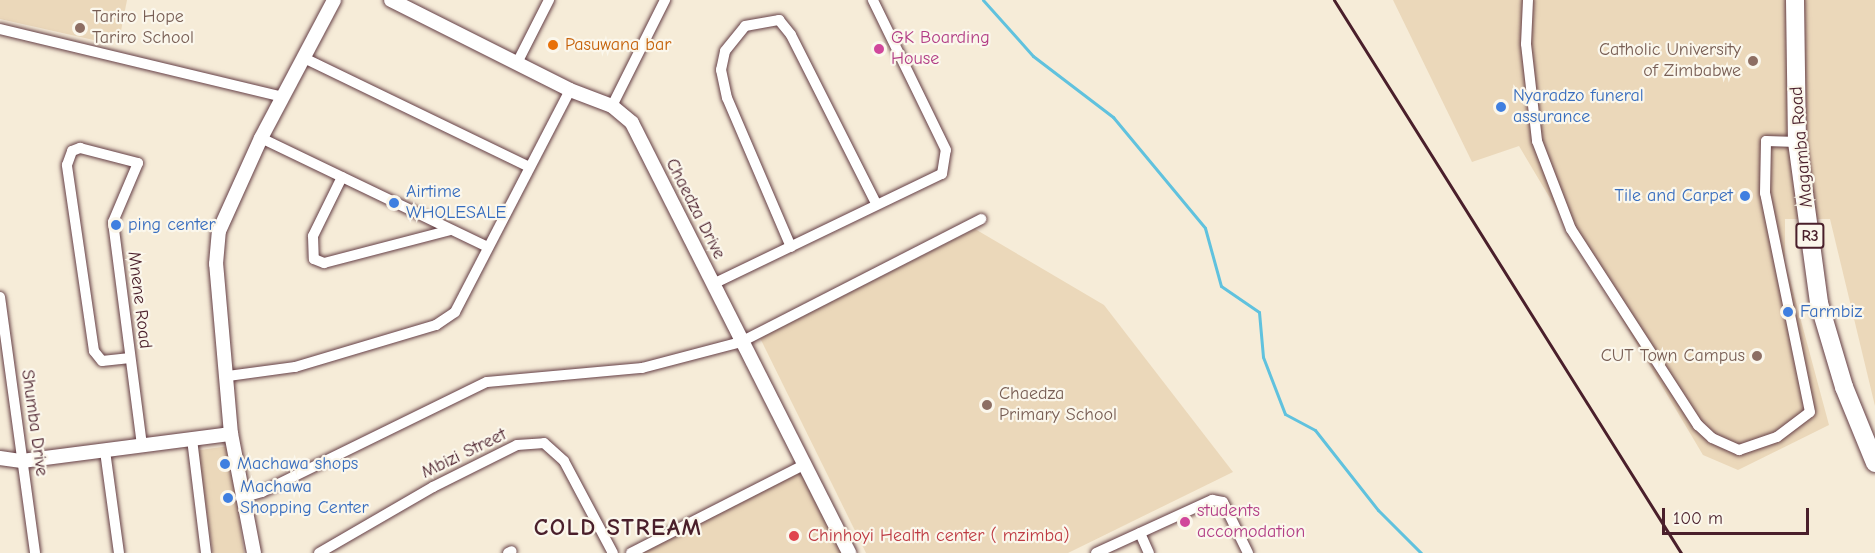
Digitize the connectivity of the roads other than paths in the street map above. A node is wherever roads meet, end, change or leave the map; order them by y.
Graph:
1 (334, 0) edge
2 (391, 0) edge
3 (549, 0) edge
4 (665, 0) edge
5 (873, 0) edge
6 (1528, 0) edge
7 (1795, 0) edge
8 (0, 29) edge
9 (304, 58) junction
10 (518, 63) junction
11 (570, 90) junction
12 (283, 96) junction
13 (612, 106) junction
14 (261, 138) junction
15 (1797, 142) junction
16 (527, 166) junction
17 (342, 177) junction
18 (876, 203) junction
19 (981, 219) dead end
20 (451, 230) junction
21 (487, 247) junction
22 (791, 247) junction
23 (713, 284) junction
24 (0, 297) edge
25 (741, 342) junction
26 (130, 358) junction
27 (228, 376) junction
28 (231, 434) junction
29 (192, 439) junction
30 (142, 446) junction
31 (105, 451) junction
32 (0, 458) edge
33 (22, 461) junction
34 (1875, 463) edge
35 (804, 465) junction
36 (241, 498) junction
37 (1140, 533) junction
38 (35, 553) edge
39 (119, 553) edge
40 (206, 553) edge
41 (254, 553) edge
42 (319, 553) edge
43 (613, 553) edge
44 (631, 553) edge
45 (849, 553) edge
46 (1096, 553) edge
47 (1149, 553) edge
48 (1248, 553) edge

1 - 9 street
2 - 10 street, Chaedza Drive
3 - 10 street
4 - 13 street
5 - 18 street
6 - 15 street
7 - 15 highway, Magamba Road / R3
8 - 12 street
9 - 12 street
9 - 16 street
10 - 11 street, Chaedza Drive
11 - 13 street, Chaedza Drive
11 - 16 street
12 - 14 street
13 - 23 street, Chaedza Drive
14 - 17 street
14 - 27 street
15 - 34 highway, Magamba Road / R3
16 - 21 street
17 - 20 street
17 - 20 street
18 - 22 street
18 - 22 street
19 - 25 street
20 - 21 street
21 - 27 street
22 - 23 street
23 - 25 street, Chaedza Drive
24 - 33 street, Shumba Drive
25 - 35 street, Chaedza Drive
25 - 36 street
26 - 26 street, Mnene Road
26 - 30 street, Mnene Road
27 - 28 street
28 - 29 street
28 - 36 street
29 - 30 street
29 - 40 street
30 - 31 street
31 - 33 street
31 - 39 street
32 - 33 street
33 - 38 street, Shumba Drive
35 - 44 street
35 - 45 street, Chaedza Drive
36 - 41 street
37 - 46 street
37 - 47 street
37 - 48 street
42 - 43 street, Mbizi Street

